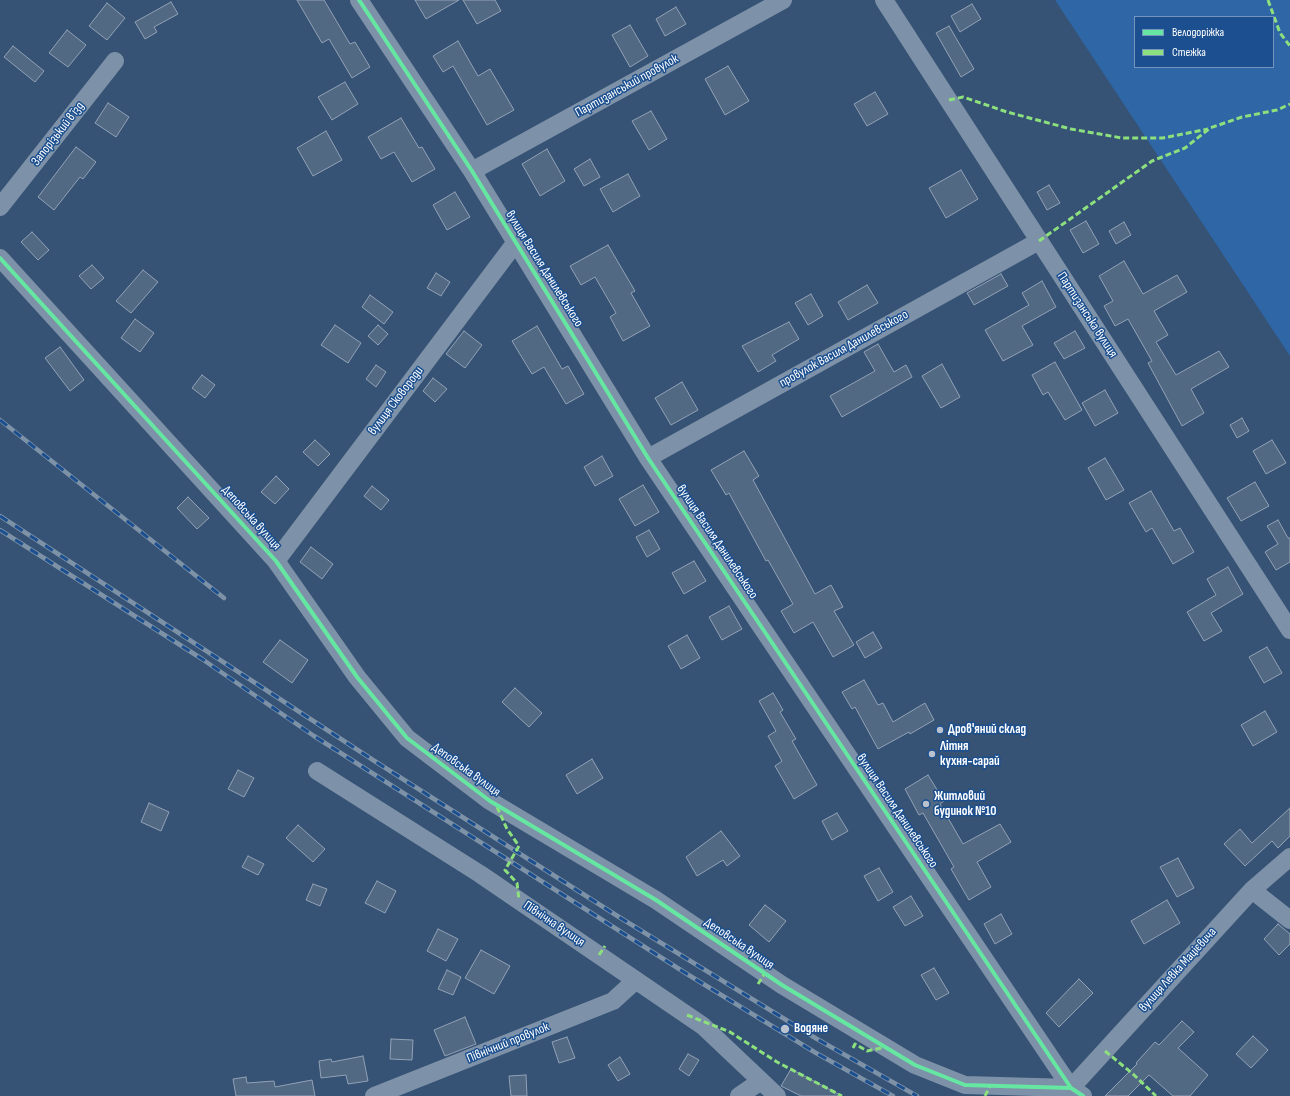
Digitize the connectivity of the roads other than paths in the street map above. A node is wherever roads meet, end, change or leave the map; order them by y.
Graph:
1 (359, 0) edge
2 (783, 0) edge
3 (884, 0) edge
4 (115, 61) dead end
5 (472, 171) junction
6 (0, 207) edge
7 (1039, 241) junction
8 (516, 242) junction
9 (0, 258) edge
10 (648, 458) junction
11 (276, 561) junction
12 (1290, 630) edge
13 (317, 771) dead end
14 (1290, 857) edge
15 (1252, 890) junction
16 (1290, 920) edge
17 (636, 980) junction
18 (761, 1081) junction
19 (1074, 1093) edge
20 (374, 1096) edge
21 (738, 1096) edge
22 (777, 1096) edge

1 - 5 street, вулиця Василя Данилевського
2 - 5 street, Партизанський провулок
3 - 7 street, Партизанська вулиця
4 - 6 street, Запорізький вʼїзд
5 - 8 street, вулиця Василя Данилевського
7 - 10 street, провулок Василя Данилевського
7 - 12 street, Партизанська вулиця
8 - 10 street, вулиця Василя Данилевського
8 - 11 street, вулиця Сковороди
9 - 11 street, Деповська вулиця
10 - 19 street, вулиця Василя Данилевського
11 - 19 street, Деповська вулиця
13 - 17 street, Північна вулиця
14 - 15 street, вулиця Левка Мацієвича
15 - 16 street
15 - 19 street, вулиця Левка Мацієвича
17 - 18 street, Північна вулиця
17 - 20 street, Північний провулок
18 - 21 street
18 - 22 street, Північна вулиця

